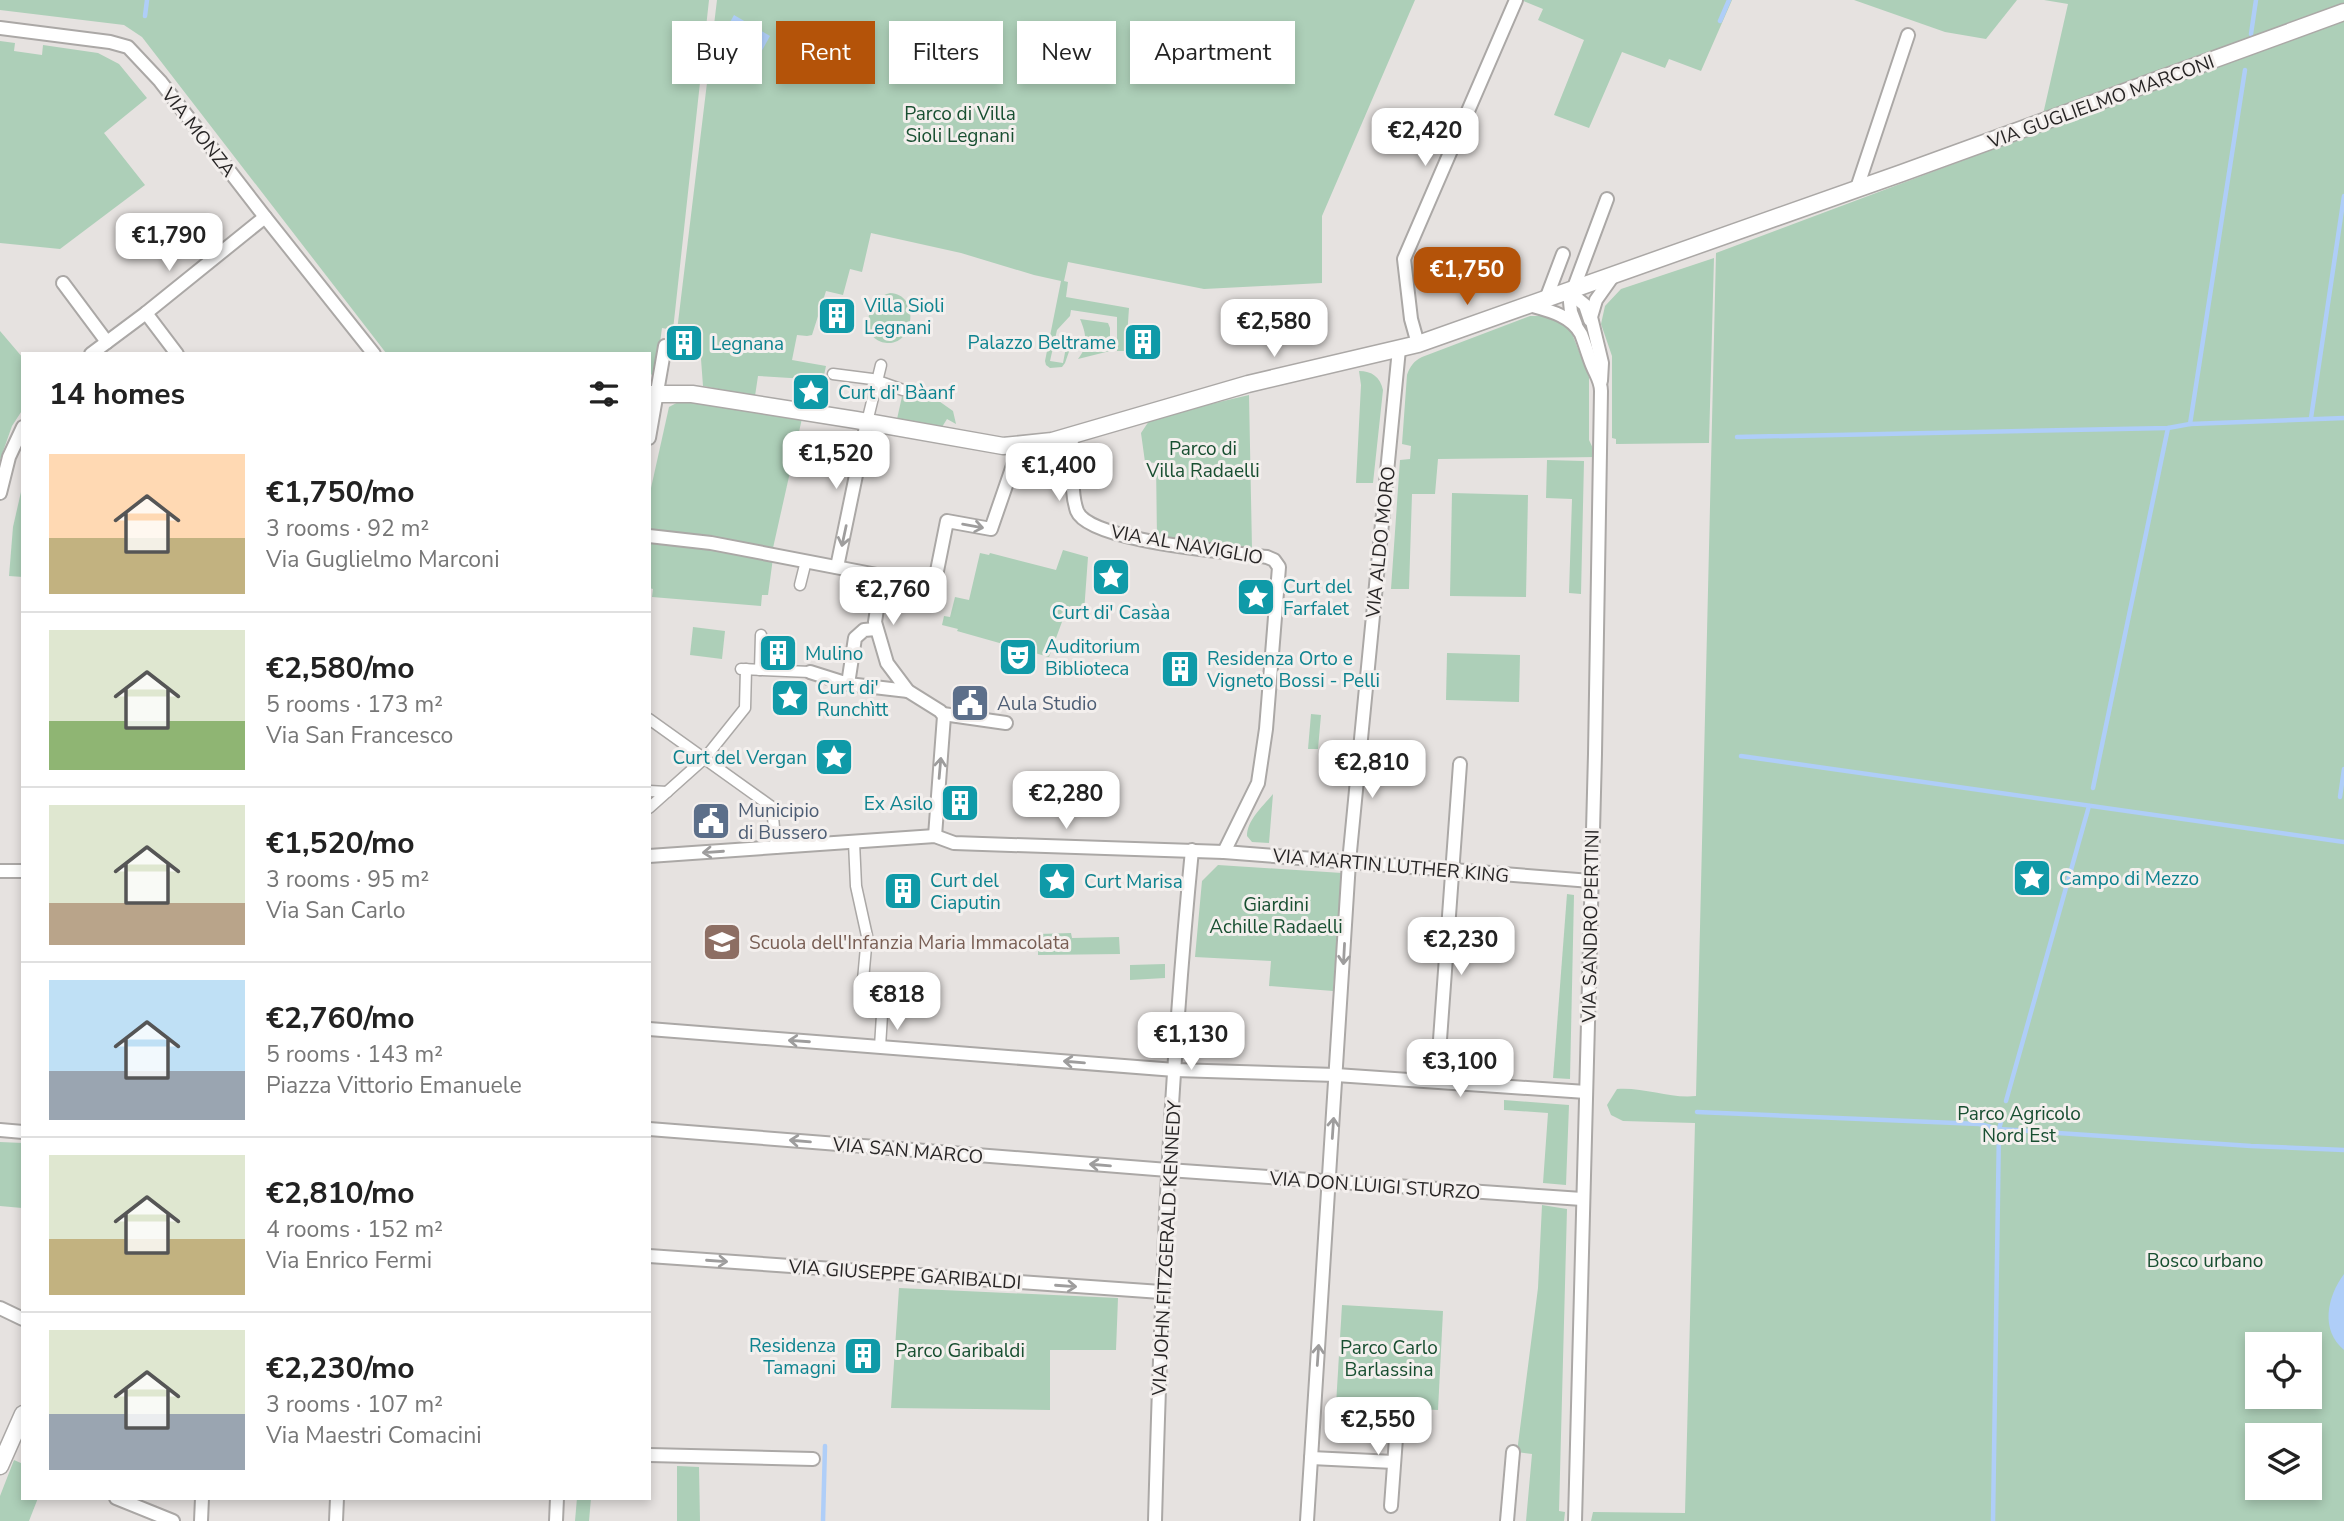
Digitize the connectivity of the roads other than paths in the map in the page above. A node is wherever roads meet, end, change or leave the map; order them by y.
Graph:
1 (1516, 0) edge
2 (2344, 12) edge
3 (0, 28) edge
4 (1908, 35) dead end
5 (1857, 188) junction
6 (1607, 199) dead end
7 (265, 217) junction
8 (1563, 254) dead end
9 (1613, 276) junction
10 (63, 283) dead end
11 (1571, 291) junction
12 (1546, 299) junction
13 (1529, 305) junction
14 (146, 313) junction
15 (1586, 331) junction
16 (107, 342) junction
17 (1418, 344) junction
18 (665, 346) dead end
19 (1399, 349) junction
20 (94, 352) edge
21 (175, 352) edge
22 (372, 352) edge
23 (881, 365) dead end
24 (833, 374) dead end
25 (878, 381) junction
26 (903, 390) dead end
27 (654, 394) edge
28 (651, 420) edge
29 (867, 422) junction
30 (21, 431) edge
31 (1071, 436) junction
32 (1020, 445) junction
33 (0, 493) edge
34 (651, 536) edge
35 (806, 561) junction
36 (837, 567) junction
37 (882, 576) junction
38 (800, 585) dead end
39 (876, 629) junction
40 (761, 635) dead end
41 (760, 670) junction
42 (810, 672) joint
43 (848, 684) junction
44 (908, 691) junction
45 (943, 714) junction
46 (651, 720) edge
47 (1006, 723) dead end
48 (705, 758) junction
49 (1460, 764) dead end
50 (651, 792) edge
51 (667, 792) junction
52 (651, 805) edge
53 (935, 836) junction
54 (854, 842) junction
55 (776, 848) junction
56 (1192, 850) junction
57 (1224, 852) junction
58 (651, 856) edge
59 (1349, 862) junction
60 (1452, 870) junction
61 (0, 871) edge
62 (21, 871) edge
63 (1591, 881) junction
64 (651, 1029) edge
65 (880, 1047) junction
66 (1175, 1070) junction
67 (1336, 1075) junction
68 (1437, 1080) junction
69 (1586, 1092) junction
70 (651, 1129) edge
71 (0, 1130) edge
72 (21, 1132) edge
73 (1168, 1170) junction
74 (1329, 1182) junction
75 (1582, 1199) junction
76 (651, 1256) edge
77 (1161, 1292) junction
78 (0, 1308) edge
79 (21, 1318) edge
80 (1398, 1411) dead end
81 (21, 1419) edge
82 (1513, 1452) dead end
83 (651, 1455) edge
84 (1311, 1458) junction
85 (813, 1459) dead end
86 (1394, 1462) junction
87 (0, 1466) edge
88 (121, 1500) edge
89 (202, 1500) edge
90 (337, 1500) edge
91 (557, 1500) edge
92 (1391, 1506) dead end
93 (173, 1521) edge
94 (201, 1521) edge
95 (336, 1521) edge
96 (556, 1521) edge
97 (1155, 1521) edge
98 (1307, 1521) edge
99 (1507, 1521) edge
100 (1575, 1521) edge

1 - 17 street
2 - 5 street, VIA GUGLIELMO MARCONI
3 - 7 street, VIA MONZA
4 - 5 street
5 - 9 street, VIA GUGLIELMO MARCONI
6 - 11 street
7 - 14 street
7 - 22 street, VIA MONZA
8 - 12 street
9 - 11 street, VIA GUGLIELMO MARCONI
9 - 15 street
10 - 16 street
11 - 12 street, VIA GUGLIELMO MARCONI
11 - 15 street, VIA SANDRO PERTINI
12 - 13 street, VIA GUGLIELMO MARCONI
13 - 15 street
13 - 17 street, VIA GUGLIELMO MARCONI
14 - 16 street
14 - 21 street
15 - 63 street, VIA SANDRO PERTINI
16 - 20 street
17 - 19 street, VIA GUGLIELMO MARCONI
18 - 27 street
19 - 31 street, VIA GUGLIELMO MARCONI
19 - 59 street, VIA ALDO MORO
23 - 25 street
24 - 25 street
25 - 26 street
25 - 29 street
27 - 28 street
27 - 29 street, VIA GUGLIELMO MARCONI
29 - 32 street, VIA GUGLIELMO MARCONI
29 -> 36 street
30 - 33 street
31 - 32 street, VIA GUGLIELMO MARCONI
31 - 57 street, VIA AL NAVIGLIO
37 -> 32 street
34 - 35 street
35 - 36 street
35 - 38 street
36 - 37 street
37 - 39 street
39 - 43 street
39 - 44 street
40 - 41 street
41 - 42 street
41 - 48 street
42 - 43 street
43 - 44 street
44 - 45 street
45 - 47 street
53 -> 45 street
46 - 48 street
48 - 51 street
48 - 55 street
49 - 60 street
50 - 51 street
51 - 52 street
53 - 54 street, VIA MARTIN LUTHER KING
53 - 56 street, VIA MARTIN LUTHER KING
54 - 55 street, VIA MARTIN LUTHER KING
54 - 65 street
55 -> 58 street, VIA MARTIN LUTHER KING
56 - 57 street, VIA MARTIN LUTHER KING
56 - 66 street, VIA JOHN FITZGERALD KENNEDY
57 - 59 street, VIA MARTIN LUTHER KING
59 - 60 street, VIA MARTIN LUTHER KING
59 -> 67 street, VIA ALDO MORO
60 - 63 street, VIA MARTIN LUTHER KING
60 - 68 street
61 - 62 street
63 - 69 street, VIA SANDRO PERTINI
65 -> 64 street
66 -> 65 street
66 - 67 street
66 - 73 street, VIA JOHN FITZGERALD KENNEDY
67 - 68 street
74 -> 67 street, VIA ALDO MORO
68 - 69 street
69 - 75 street, VIA SANDRO PERTINI
73 -> 70 street, VIA SAN MARCO
71 - 72 street
73 - 74 street, VIA DON LUIGI STURZO
73 - 77 street, VIA JOHN FITZGERALD KENNEDY
74 - 75 street, VIA DON LUIGI STURZO
84 -> 74 street, VIA ALDO MORO
75 - 100 street, VIA SANDRO PERTINI
76 -> 77 street, VIA GIUSEPPE GARIBALDI
77 - 97 street, VIA JOHN FITZGERALD KENNEDY
78 - 79 street
80 - 86 street
81 - 87 street
82 - 99 street
83 - 85 street
84 - 86 street
84 - 98 street, VIA ALDO MORO
86 - 92 street
88 - 93 street
89 - 94 street
90 - 95 street
91 - 96 street

